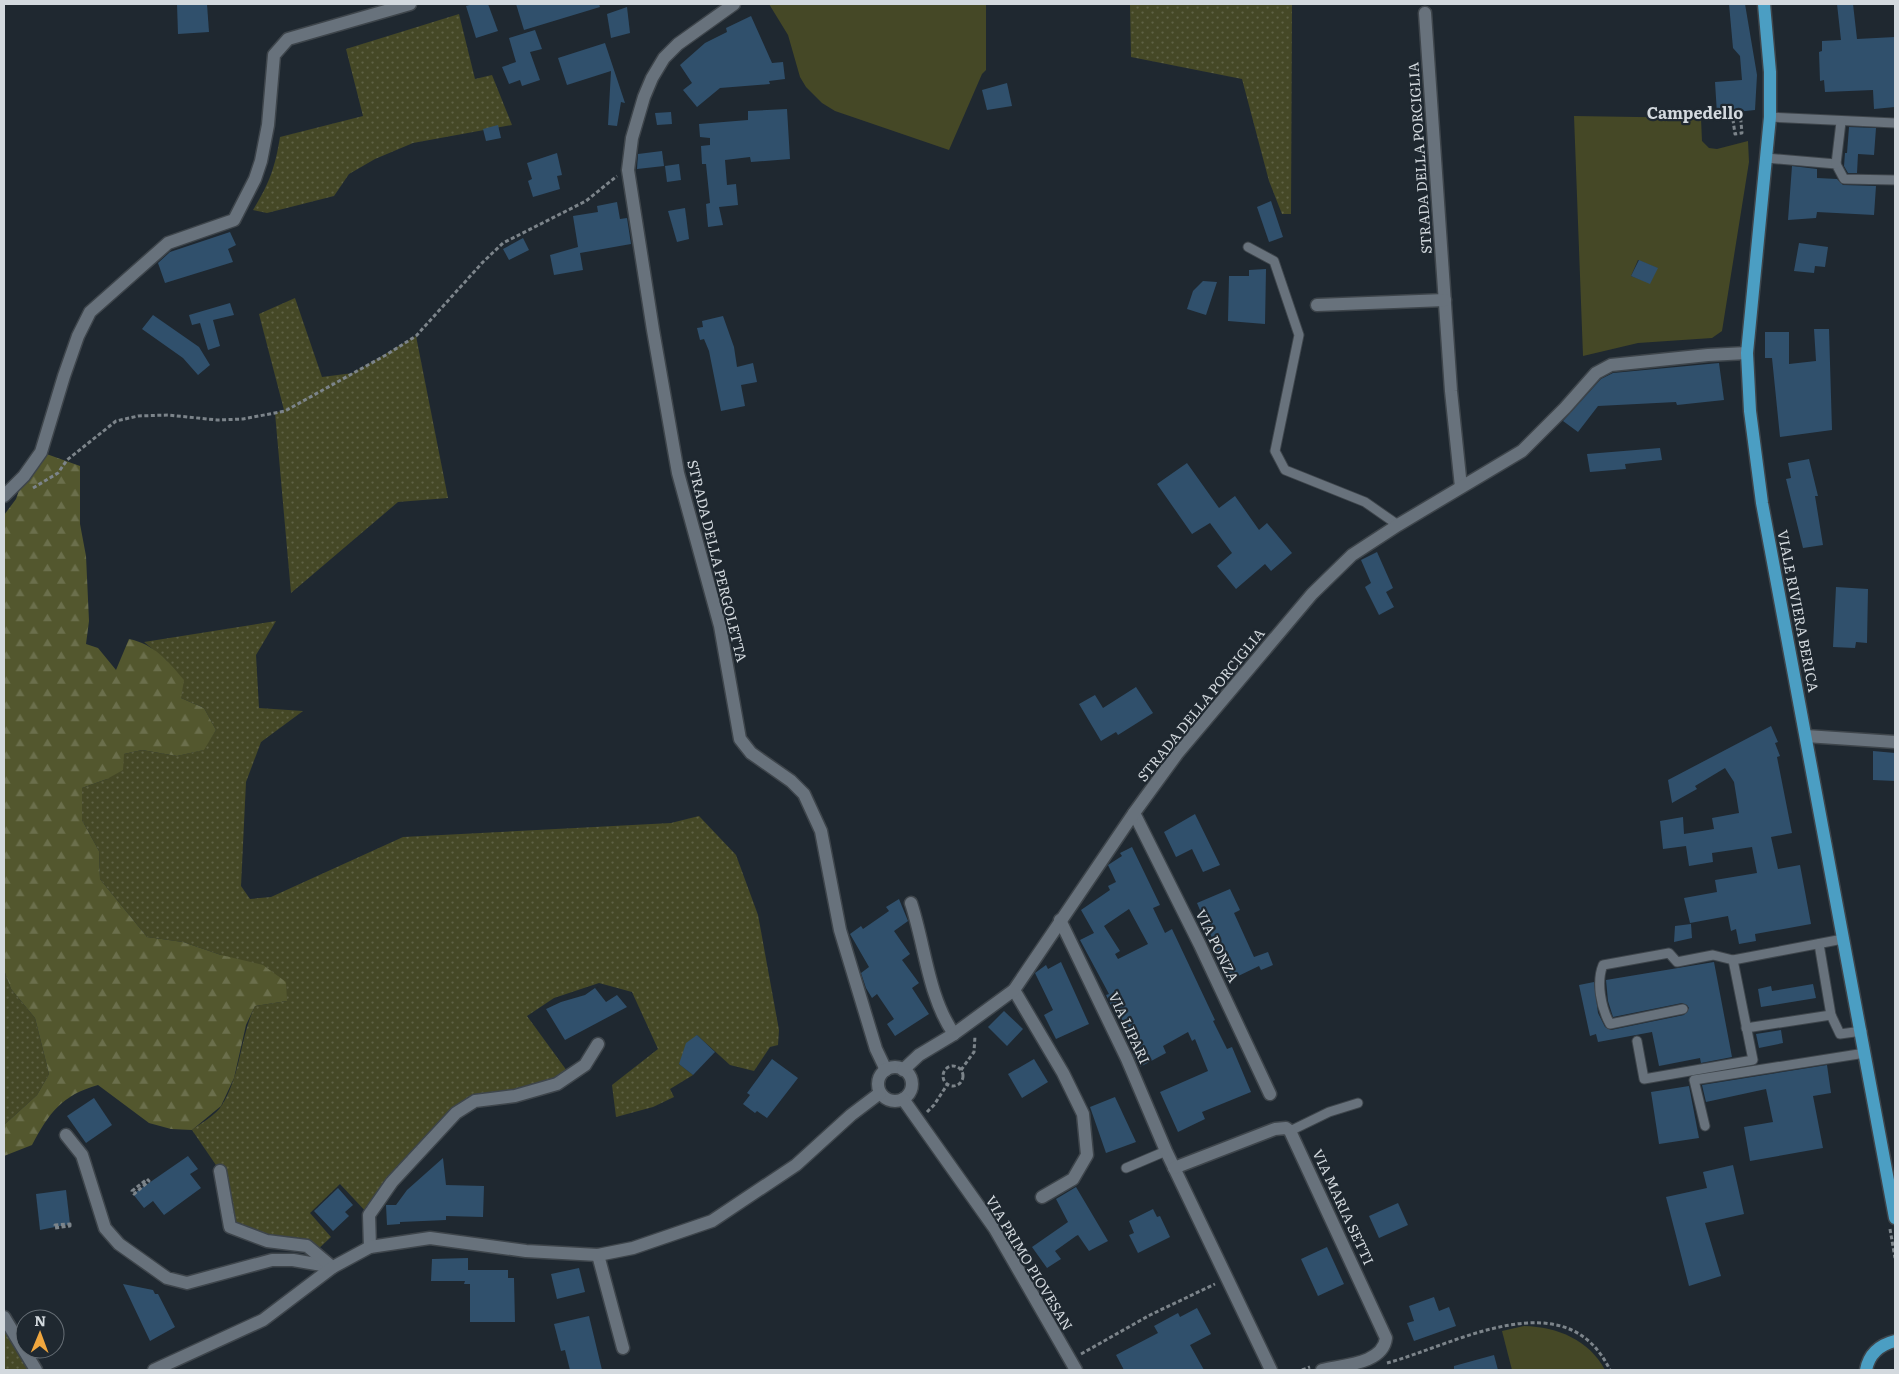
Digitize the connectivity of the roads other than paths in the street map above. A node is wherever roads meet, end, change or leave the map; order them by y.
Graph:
1 (410, 4) edge
2 (732, 4) edge
3 (1764, 4) edge
4 (1425, 13) dead end
5 (1770, 117) junction
6 (1841, 122) junction
7 (1895, 123) edge
8 (1766, 158) junction
9 (1836, 164) junction
10 (1895, 180) edge
11 (1248, 247) dead end
12 (1445, 300) junction
13 (1317, 305) dead end
14 (1747, 353) junction
15 (1460, 487) junction
16 (4, 496) edge
17 (1398, 525) junction
18 (1806, 736) junction
19 (1895, 742) edge
20 (1134, 813) junction
21 (910, 903) dead end
22 (1060, 920) junction
23 (1843, 939) junction
24 (1819, 944) junction
25 (1733, 960) junction
26 (1014, 990) junction
27 (1683, 1009) dead end
28 (1831, 1015) junction
29 (1746, 1028) junction
30 (1862, 1031) junction
31 (954, 1034) junction
32 (1637, 1041) dead end
33 (598, 1044) dead end
34 (1865, 1053) junction
35 (886, 1070) junction
36 (903, 1070) junction
37 (880, 1093) junction
38 (1270, 1094) dead end
39 (903, 1099) junction
40 (1358, 1103) dead end
41 (1704, 1126) dead end
42 (1290, 1131) junction
43 (66, 1135) dead end
44 (1166, 1151) junction
45 (1126, 1168) dead end
46 (1174, 1168) junction
47 (220, 1171) dead end
48 (1042, 1197) dead end
49 (1895, 1218) edge
50 (370, 1247) junction
51 (598, 1255) junction
52 (333, 1267) junction
53 (4, 1317) edge
54 (1895, 1335) edge
55 (1895, 1341) edge
56 (1881, 1346) junction
57 (623, 1348) dead end
58 (1073, 1366) edge
59 (1865, 1368) edge
60 (36, 1370) edge
61 (154, 1370) edge
62 (1271, 1370) edge
63 (1322, 1370) edge

1 - 16 street
2 - 35 street, STRADA DELLA PERGOLETTA
3 - 5 main road, VIALE RIVIERA BERICA
4 - 12 street, STRADA DELLA PORCIGLIA
5 - 6 lane
5 - 8 main road, VIALE RIVIERA BERICA
6 - 7 lane
6 - 9 lane
8 - 9 lane
8 - 14 main road, VIALE RIVIERA BERICA
9 - 10 lane
11 - 17 lane
12 - 13 street
12 - 15 street, STRADA DELLA PORCIGLIA
14 - 15 street, STRADA DELLA PORCIGLIA
14 - 18 main road, VIALE RIVIERA BERICA
15 - 17 street, STRADA DELLA PORCIGLIA
17 - 20 street, STRADA DELLA PORCIGLIA
18 - 19 street
18 - 23 main road, VIALE RIVIERA BERICA
20 - 22 street, STRADA DELLA PORCIGLIA
20 - 38 street, VIA PONZA
21 - 31 street
22 - 26 street, STRADA DELLA PORCIGLIA
22 - 44 street, VIA LIPARI
23 - 24 lane
23 - 30 main road, VIALE RIVIERA BERICA
24 - 25 lane
24 - 28 lane
25 - 27 lane
25 - 29 lane
26 - 31 street, STRADA DELLA PORCIGLIA
26 - 48 street
28 - 29 lane
28 - 30 lane
29 - 32 lane
30 - 34 main road, VIALE RIVIERA BERICA
31 - 36 street, STRADA DELLA PORCIGLIA
33 - 50 street
34 - 41 lane
34 - 49 main road, VIALE RIVIERA BERICA
35 - 36 street
35 - 37 street
36 - 39 street
37 - 39 street
37 - 51 street
39 - 58 street, VIA PRIMO PIOVESAN
40 - 42 lane
42 - 46 street
42 - 63 street, VIA MARIA SETTI
43 - 52 street
44 - 45 lane
44 - 46 street
46 - 62 street
47 - 52 street
50 - 51 street
50 - 52 street
51 - 57 street
52 - 61 street
53 - 60 street
54 - 56 main road
55 - 56 main road
56 - 59 main road

